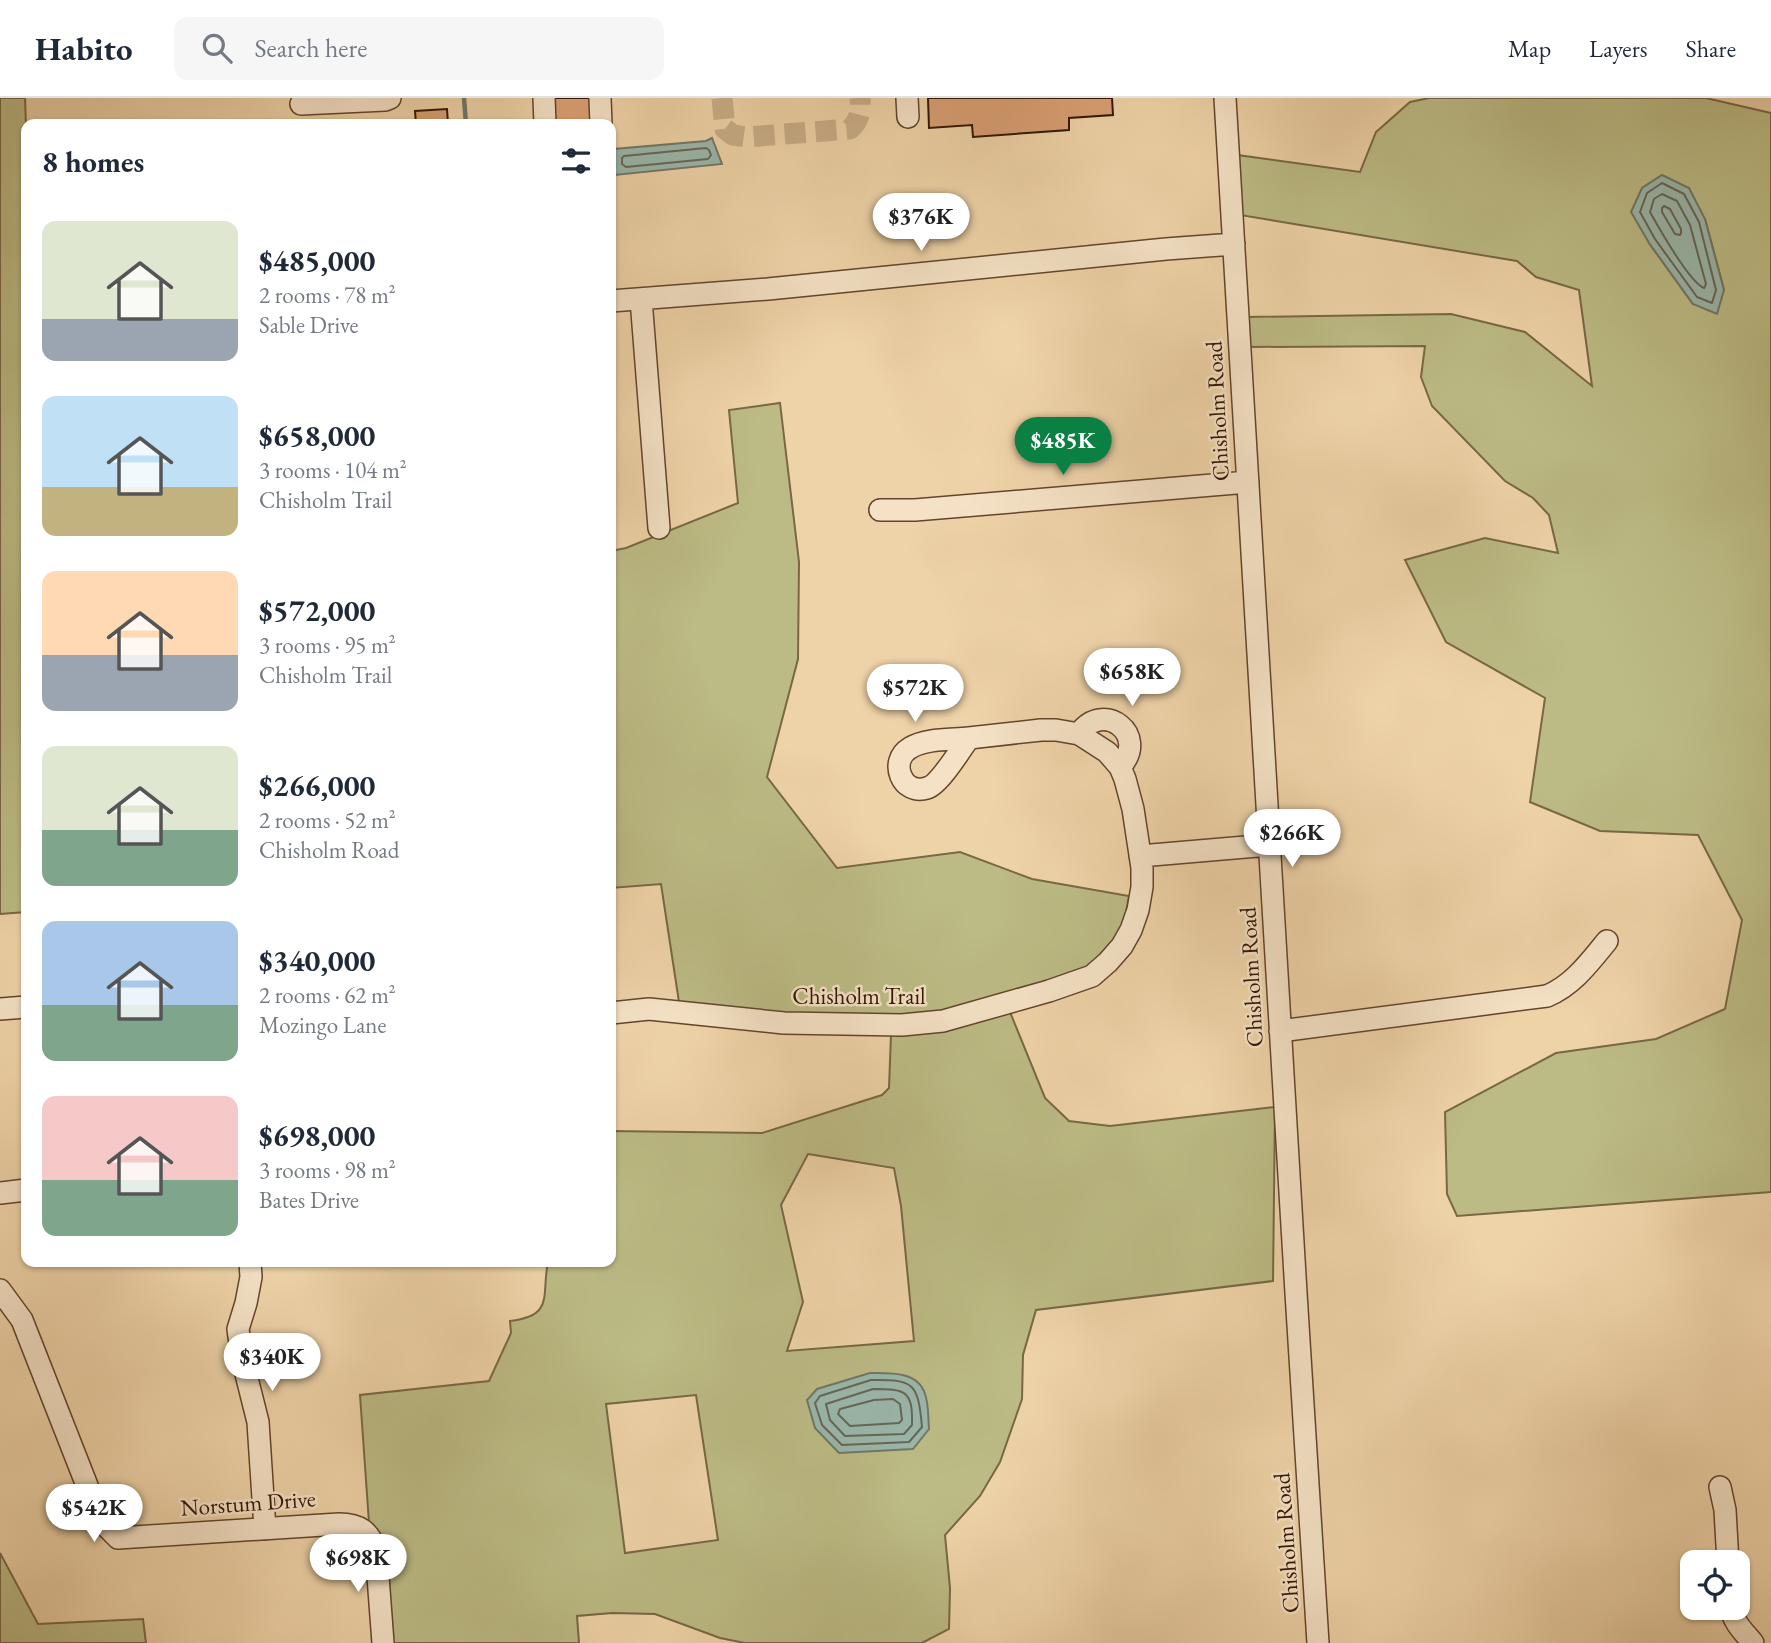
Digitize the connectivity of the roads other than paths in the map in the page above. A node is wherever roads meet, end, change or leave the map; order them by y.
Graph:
1 (390, 98) edge
2 (544, 98) edge
3 (600, 98) edge
4 (1225, 98) edge
5 (302, 109) edge
6 (545, 119) edge
7 (601, 119) edge
8 (1234, 244) junction
9 (641, 299) junction
10 (616, 301) edge
11 (1248, 482) junction
12 (880, 510) dead end
13 (659, 528) dead end
14 (1079, 734) junction
15 (969, 738) dead end
16 (1120, 767) junction
17 (1269, 845) junction
18 (1140, 856) junction
19 (1607, 942) dead end
20 (21, 1007) edge
21 (0, 1009) edge
22 (616, 1012) edge
23 (1280, 1031) junction
24 (21, 1191) edge
25 (0, 1193) edge
26 (250, 1267) edge
27 (0, 1290) edge
28 (1720, 1487) dead end
29 (265, 1528) junction
30 (1727, 1550) edge
31 (1735, 1620) edge
32 (383, 1643) edge
33 (1318, 1643) edge
34 (1752, 1643) edge

1 - 5 street
2 - 6 street
3 - 7 street
4 - 8 street, Chisholm Road
8 - 9 street
8 - 11 street, Chisholm Road
9 - 10 street
9 - 13 street
11 - 12 street
11 - 17 street, Chisholm Road
14 - 15 street, Chisholm Trail
14 - 16 street, Chisholm Trail
14 - 16 street
16 - 18 street, Chisholm Trail
17 - 18 street
17 - 23 street, Chisholm Road
18 - 22 street, Chisholm Trail
19 - 23 street
20 - 21 street
23 - 33 street, Chisholm Road
24 - 25 street
26 - 29 street
27 - 29 street, Norstum Drive
28 - 30 street
29 - 32 street, Norstum Drive
31 - 34 street

